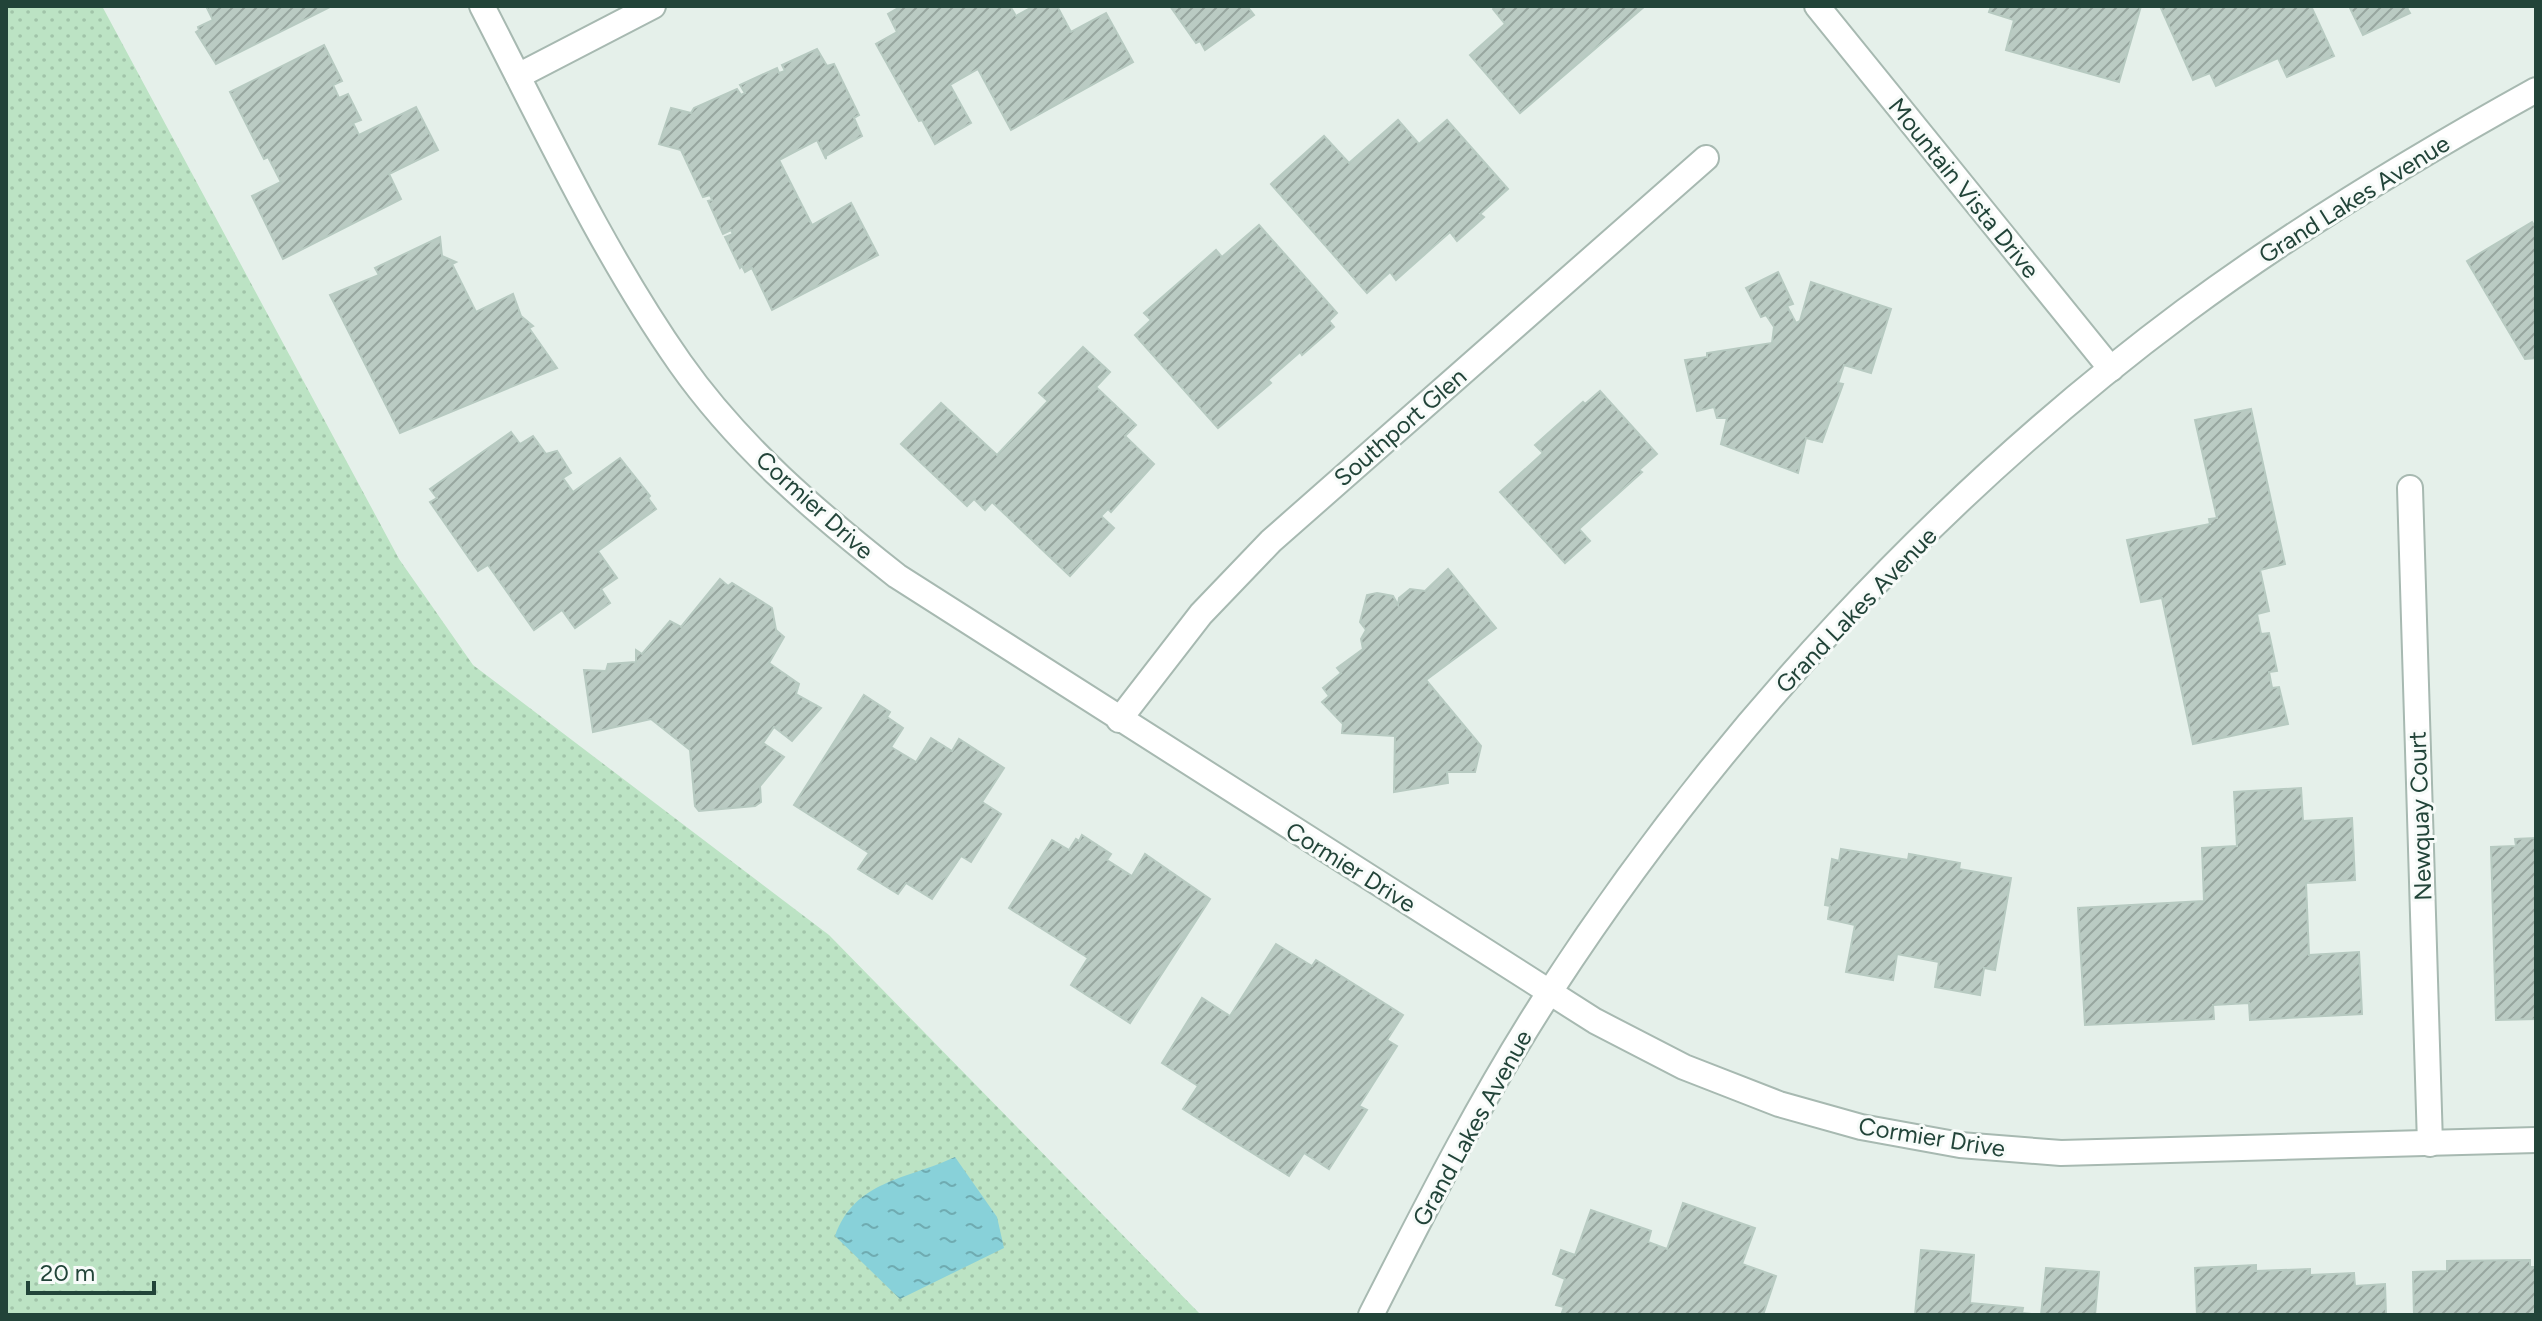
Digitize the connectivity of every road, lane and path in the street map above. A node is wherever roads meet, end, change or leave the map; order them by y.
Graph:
1 (482, 6) edge
2 (653, 6) edge
3 (1817, 6) edge
4 (518, 76) junction
5 (2536, 90) edge
6 (1706, 158) dead end
7 (2111, 369) junction
8 (2410, 488) dead end
9 (1119, 720) junction
10 (1549, 993) junction
11 (2536, 1140) edge
12 (2430, 1144) junction
13 (1371, 1315) edge

1 - 4 street, Cormier Drive
2 - 4 street
3 - 7 street, Mountain Vista Drive
4 - 9 street, Cormier Drive
5 - 7 street, Grand Lakes Avenue
6 - 9 street, Southport Glen
7 - 10 street, Grand Lakes Avenue
8 - 12 street, Newquay Court
9 - 10 street, Cormier Drive
10 - 12 street, Cormier Drive
10 - 13 street, Grand Lakes Avenue
11 - 12 street, Cormier Drive

